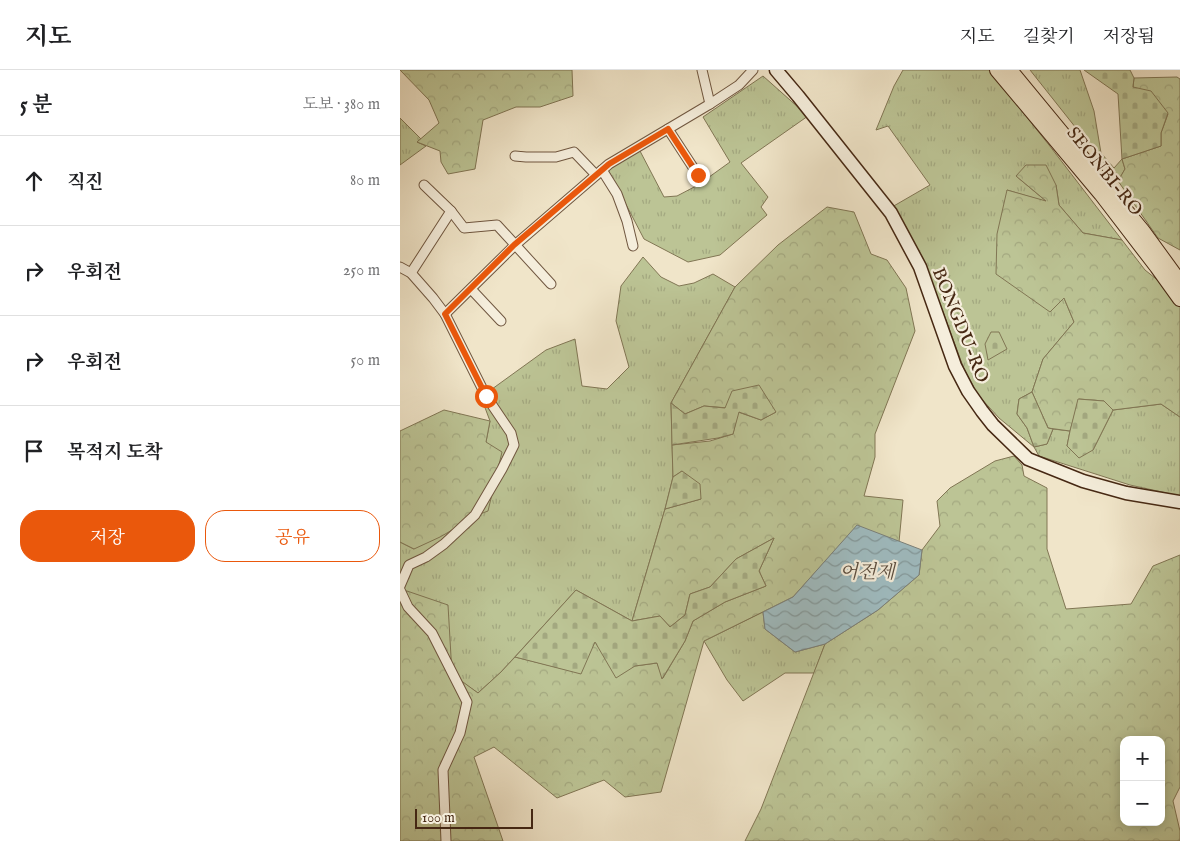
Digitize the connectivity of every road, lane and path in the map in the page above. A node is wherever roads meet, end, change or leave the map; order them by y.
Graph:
1 (702, 70) edge
2 (753, 70) edge
3 (776, 70) edge
4 (997, 70) edge
5 (1010, 70) edge
6 (710, 104) junction
7 (668, 129) junction
8 (515, 156) dead end
9 (599, 172) junction
10 (698, 175) dead end
11 (424, 185) dead end
12 (451, 211) junction
13 (514, 245) junction
14 (633, 246) dead end
15 (400, 267) edge
16 (411, 273) junction
17 (1180, 282) edge
18 (551, 284) dead end
19 (470, 289) junction
20 (1180, 299) edge
21 (445, 314) junction
22 (501, 321) dead end
23 (1180, 502) edge
24 (400, 588) edge
25 (446, 841) edge

1 - 6 street
2 - 6 street
3 - 23 main road, BONGDU-RO
4 - 20 main road, SEONBI-RO
5 - 17 main road, SEONBI-RO
6 - 7 street
7 - 9 street
7 - 10 street
8 - 9 street
9 - 13 street
9 - 14 street
11 - 12 street
12 - 13 street
12 - 16 street
13 - 18 street
13 - 19 street
15 - 16 street
16 - 21 street
19 - 21 street
19 - 22 street
21 - 24 street
24 - 25 street

